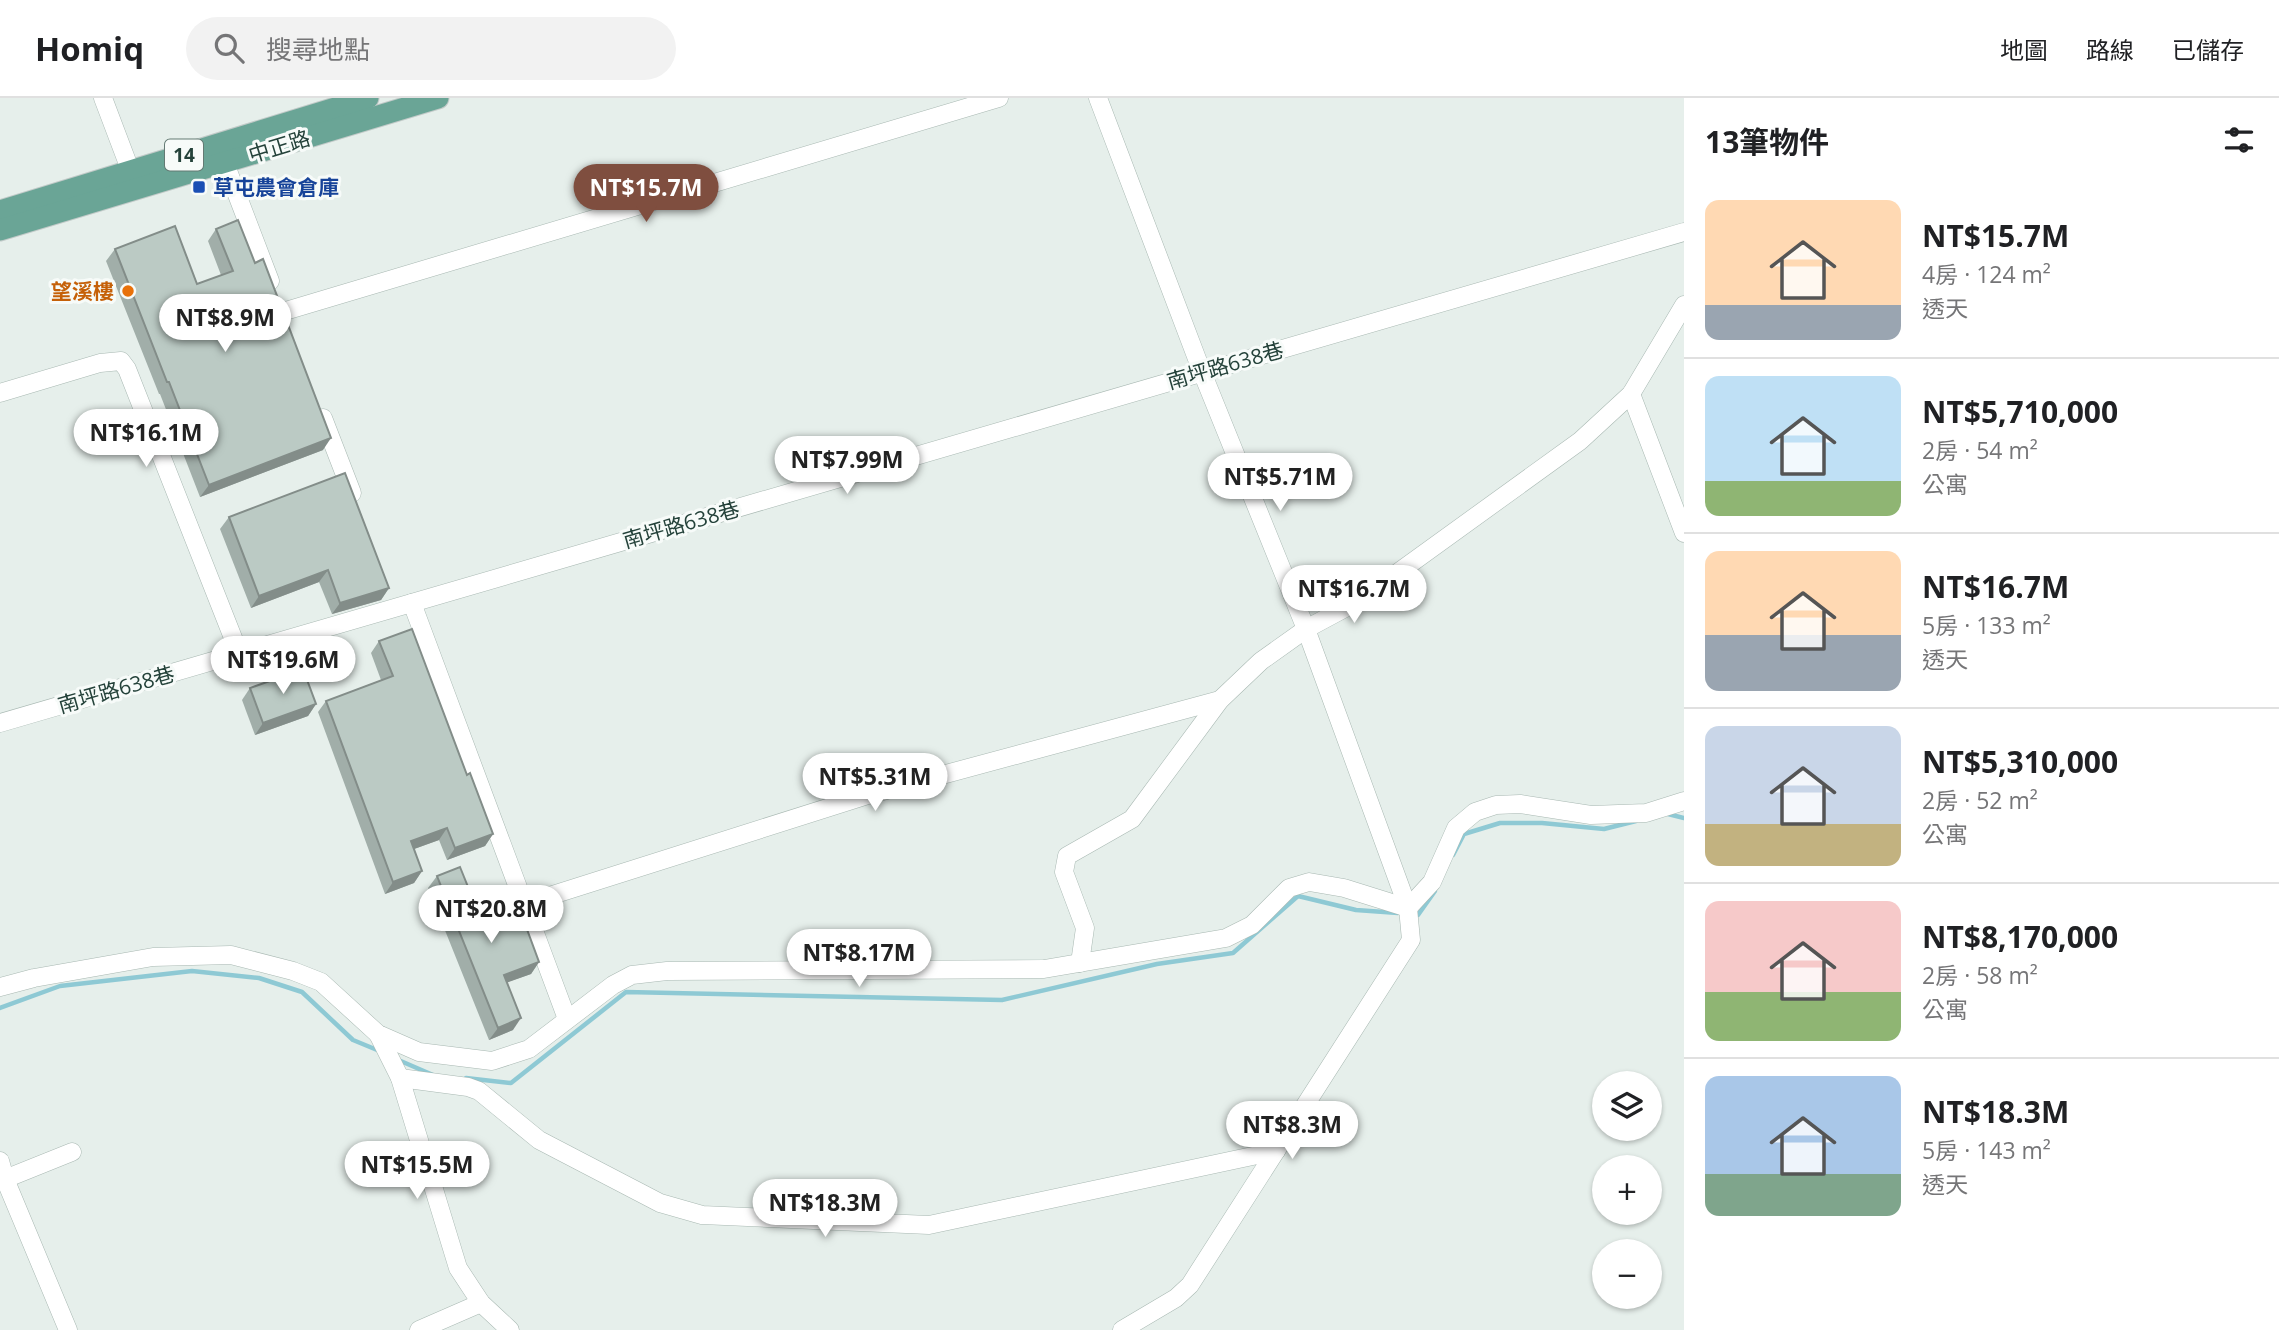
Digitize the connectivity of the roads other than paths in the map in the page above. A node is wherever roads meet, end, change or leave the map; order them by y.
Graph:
1 (103, 98) edge
2 (368, 98) edge
3 (438, 98) edge
4 (999, 98) edge
5 (1098, 98) edge
6 (221, 154) junction
7 (136, 180) junction
8 (0, 211) edge
9 (0, 230) edge
10 (1684, 232) edge
11 (1684, 305) edge
12 (1202, 372) junction
13 (0, 393) edge
14 (1631, 394) junction
15 (317, 402) edge
16 (357, 505) edge
17 (1684, 533) edge
18 (400, 602) junction
19 (1306, 629) junction
20 (239, 653) junction
21 (1220, 700) junction
22 (0, 723) edge
23 (1684, 801) edge
24 (524, 904) junction
25 (1408, 908) junction
26 (1080, 963) junction
27 (0, 987) edge
28 (567, 1018) junction
29 (378, 1034) junction
30 (400, 1078) junction
31 (1276, 1151) junction
32 (72, 1152) dead end
33 (0, 1160) edge
34 (3, 1180) edge
35 (481, 1303) junction
36 (68, 1330) edge
37 (419, 1330) edge
38 (510, 1330) edge
39 (1122, 1330) edge

1 - 7 street
2 - 6 main road, 中正路 / 14
3 - 6 main road, 中正路 / 14
4 - 6 street
5 - 12 street
6 - 7 main road, 中正路 / 14
7 - 8 main road, 中正路 / 14
7 - 9 main road, 中正路 / 14
10 - 12 street, 南坪路638巷
11 - 14 street
12 - 18 street, 南坪路638巷
12 - 19 street
13 - 20 street
14 - 17 street
14 - 19 street
15 - 16 street
18 - 20 street, 南坪路638巷
18 - 24 street
19 - 21 street
19 - 25 street
20 - 22 street, 南坪路638巷
21 - 24 street
21 - 26 street
23 - 25 street
24 - 28 street
25 - 26 street
25 - 31 street
26 - 28 street
27 - 29 street
28 - 29 street
29 - 30 street
30 - 31 street
30 - 35 street
31 - 39 street
32 - 34 street
33 - 34 street
34 - 36 street
35 - 37 street
35 - 38 street

